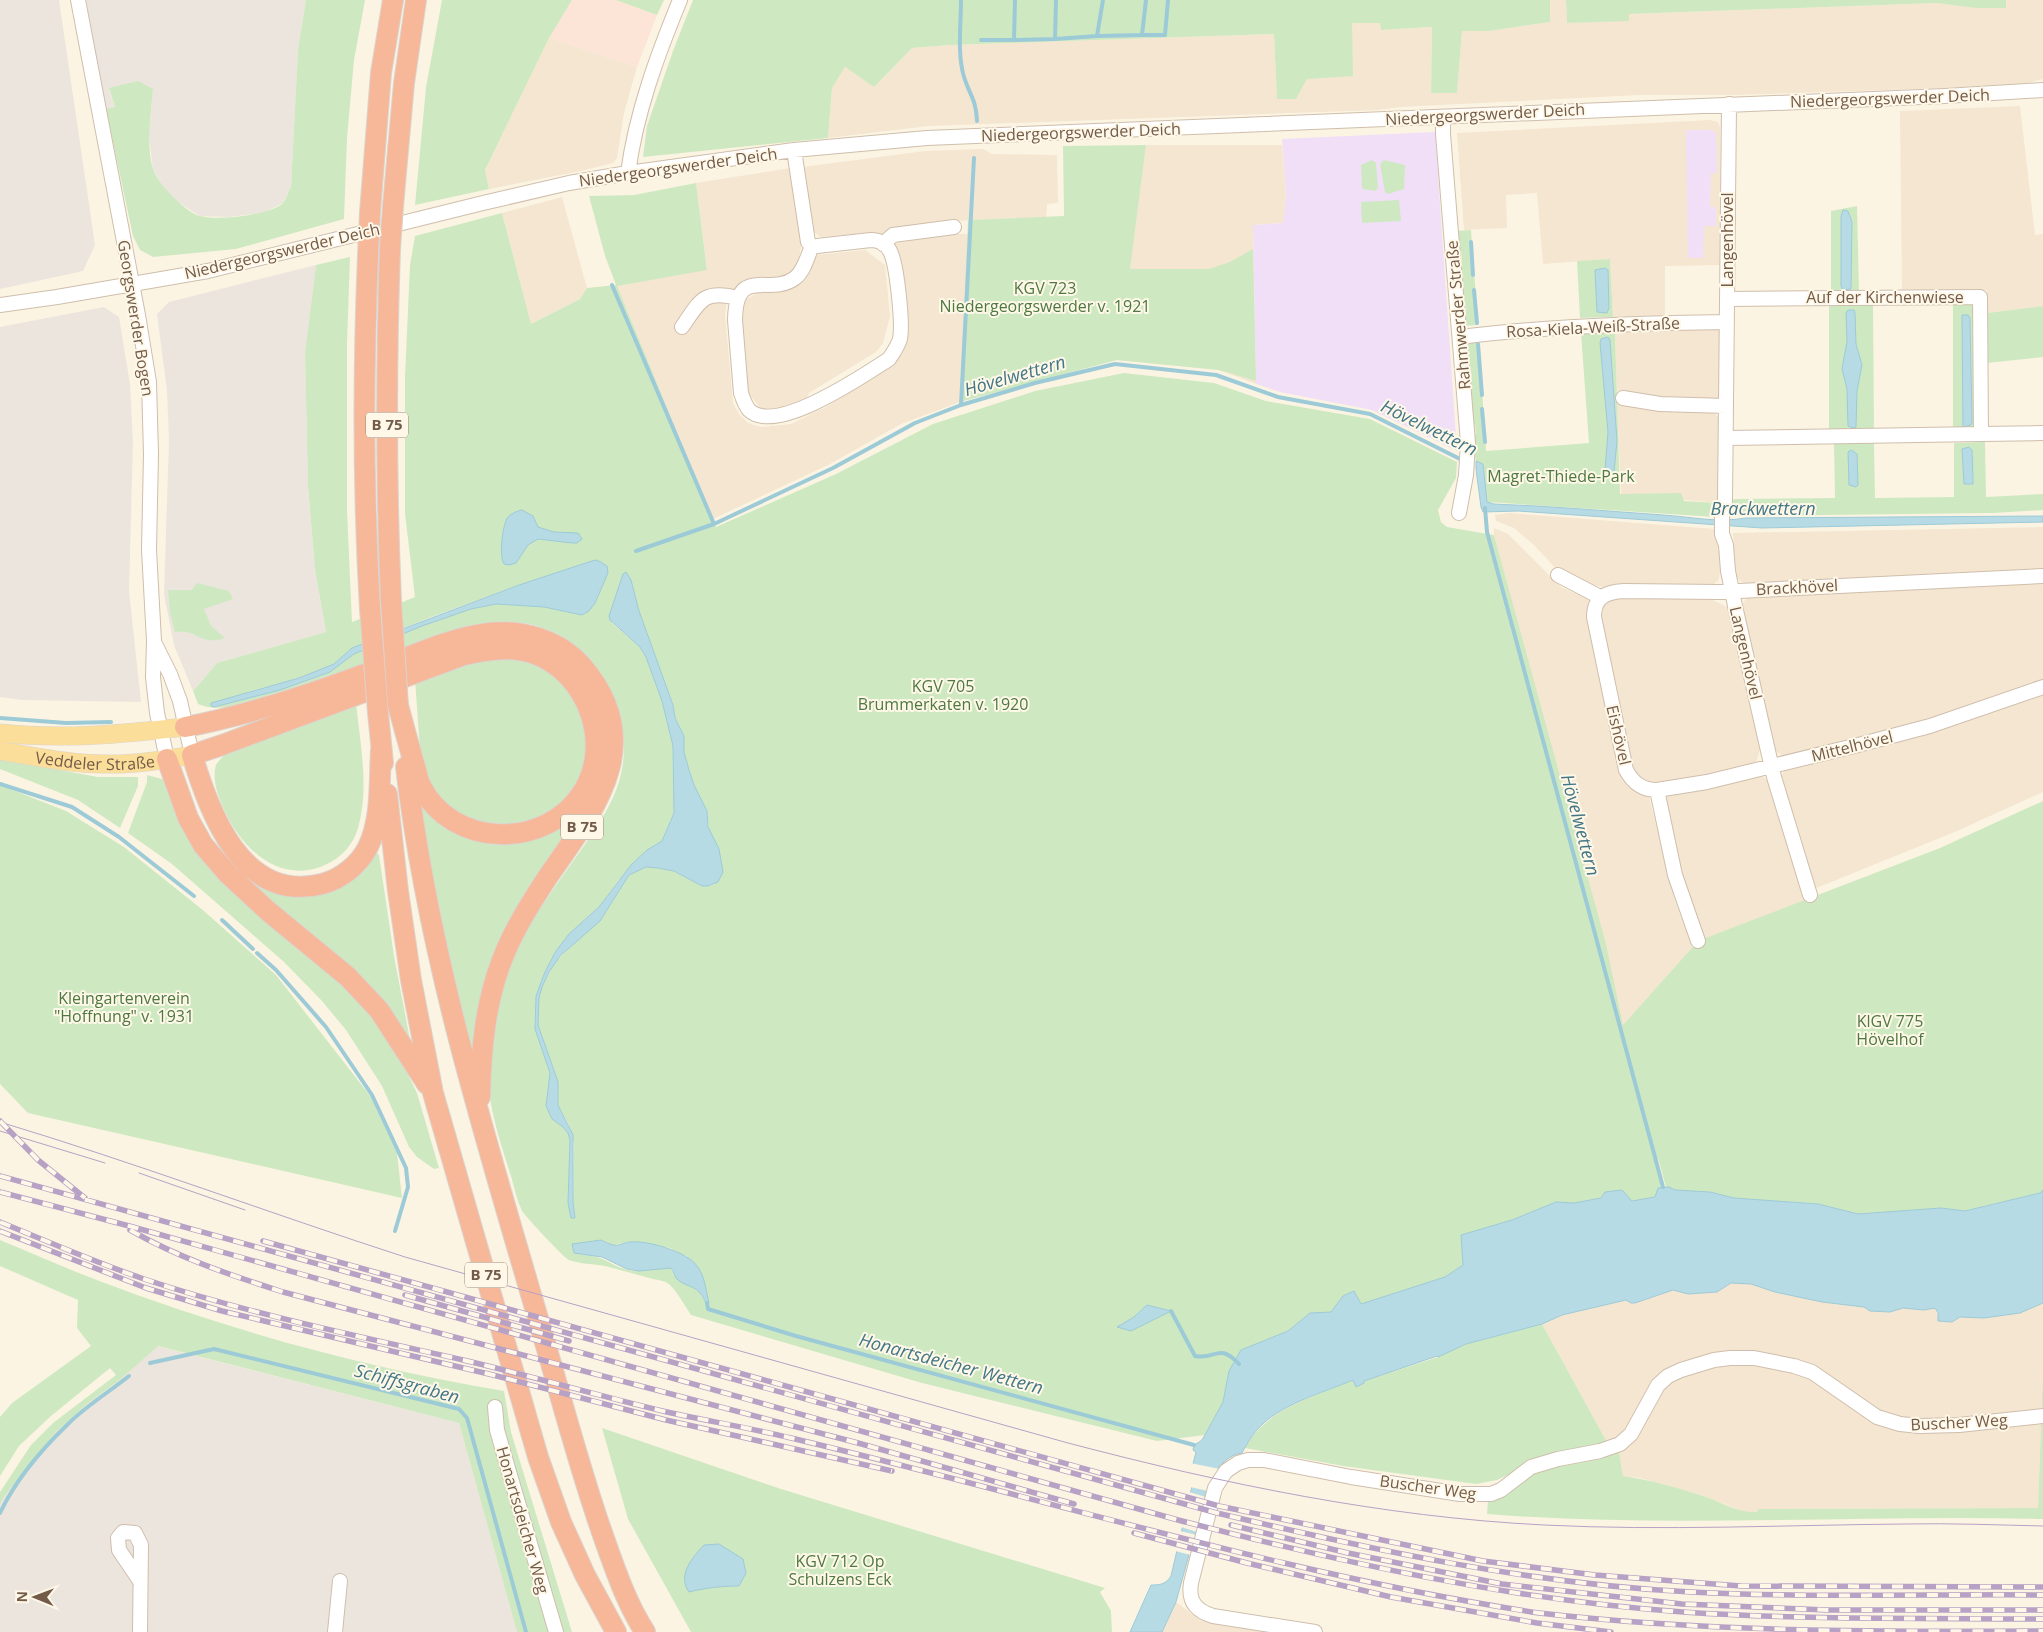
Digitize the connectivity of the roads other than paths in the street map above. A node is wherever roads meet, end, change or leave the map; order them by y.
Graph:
1 (78, 0) edge
2 (393, 0) edge
3 (416, 0) edge
4 (680, 0) edge
5 (2043, 90) edge
6 (1729, 104) junction
7 (1444, 117) junction
8 (794, 150) junction
9 (628, 173) junction
10 (954, 227) dead end
11 (883, 244) junction
12 (812, 246) junction
13 (132, 284) junction
14 (738, 298) junction
15 (1727, 298) junction
16 (0, 305) edge
17 (1727, 322) junction
18 (682, 328) dead end
19 (1460, 336) junction
20 (1623, 398) dead end
21 (1726, 406) junction
22 (2043, 433) edge
23 (1981, 434) junction
24 (1726, 438) junction
25 (1459, 513) dead end
26 (1558, 575) dead end
27 (2043, 576) edge
28 (1732, 591) junction
29 (1600, 597) junction
30 (154, 641) junction
31 (2043, 688) edge
32 (398, 705) junction
33 (185, 727) junction
34 (160, 730) junction
35 (0, 733) edge
36 (381, 750) junction
37 (0, 751) edge
38 (192, 755) junction
39 (167, 760) junction
40 (1771, 766) junction
41 (1657, 790) junction
42 (1810, 896) dead end
43 (1698, 941) dead end
44 (433, 1092) junction
45 (480, 1114) junction
46 (495, 1408) dead end
47 (2043, 1416) edge
48 (140, 1581) dead end
49 (340, 1581) dead end
50 (140, 1632) edge
51 (335, 1632) edge
52 (556, 1632) edge
53 (616, 1632) edge
54 (645, 1632) edge
55 (1315, 1632) edge

1 - 13 street, Georgswerder Bogen
2 - 36 highway, B 75, bridge
3 - 32 highway, B 75, bridge
4 - 9 street
5 - 6 street, Niedergeorgswerder Deich
6 - 7 street, Niedergeorgswerder Deich
6 - 15 street, Langenhövel
7 - 8 street, Niedergeorgswerder Deich
7 - 19 street, Rahmwerder Straße
8 - 9 street, Niedergeorgswerder Deich
8 - 12 street
9 - 13 street, Niedergeorgswerder Deich
10 - 11 street
11 - 12 street
11 - 14 street
12 - 14 street
13 - 16 street, Niedergeorgswerder Deich
13 - 30 street, Georgswerder Bogen
14 - 18 street
15 - 17 street, Langenhövel
15 - 23 street, Auf der Kirchenwiese
17 - 19 street, Rosa-Kiela-Weiß-Straße
17 - 21 street, Langenhövel
19 - 25 street, Rahmwerder Straße
20 - 21 street
21 - 24 street, Langenhövel
22 - 23 street
23 - 24 street
24 - 28 street, Langenhövel
26 - 29 street
27 - 28 street, Brackhövel
28 - 29 street, Brackhövel
28 - 40 street, Langenhövel
29 - 41 street, Eishövel
30 - 33 street, Georgswerder Bogen
30 - 34 street, Georgswerder Bogen
31 - 40 street, Mittelhövel
32 - 38 highway, B 75
32 - 45 highway, B 75
33 - 34 main road, Veddeler Straße
33 - 38 street, Georgswerder Bogen
33 - 45 highway, B 75
34 - 35 main road, Veddeler Straße
34 - 39 street, Georgswerder Bogen
36 - 38 highway, B 75
36 - 44 highway, B 75
37 - 39 main road, Veddeler Straße
38 - 39 main road, Veddeler Straße
39 - 44 highway, B 75
40 - 41 street, Mittelhövel
40 - 42 street, Langenhövel
41 - 43 street
44 - 53 highway, B 75
45 - 54 highway, B 75
46 - 52 street, Honartsdeicher Weg
47 - 55 street, Buscher Weg
48 - 50 street
49 - 51 street

